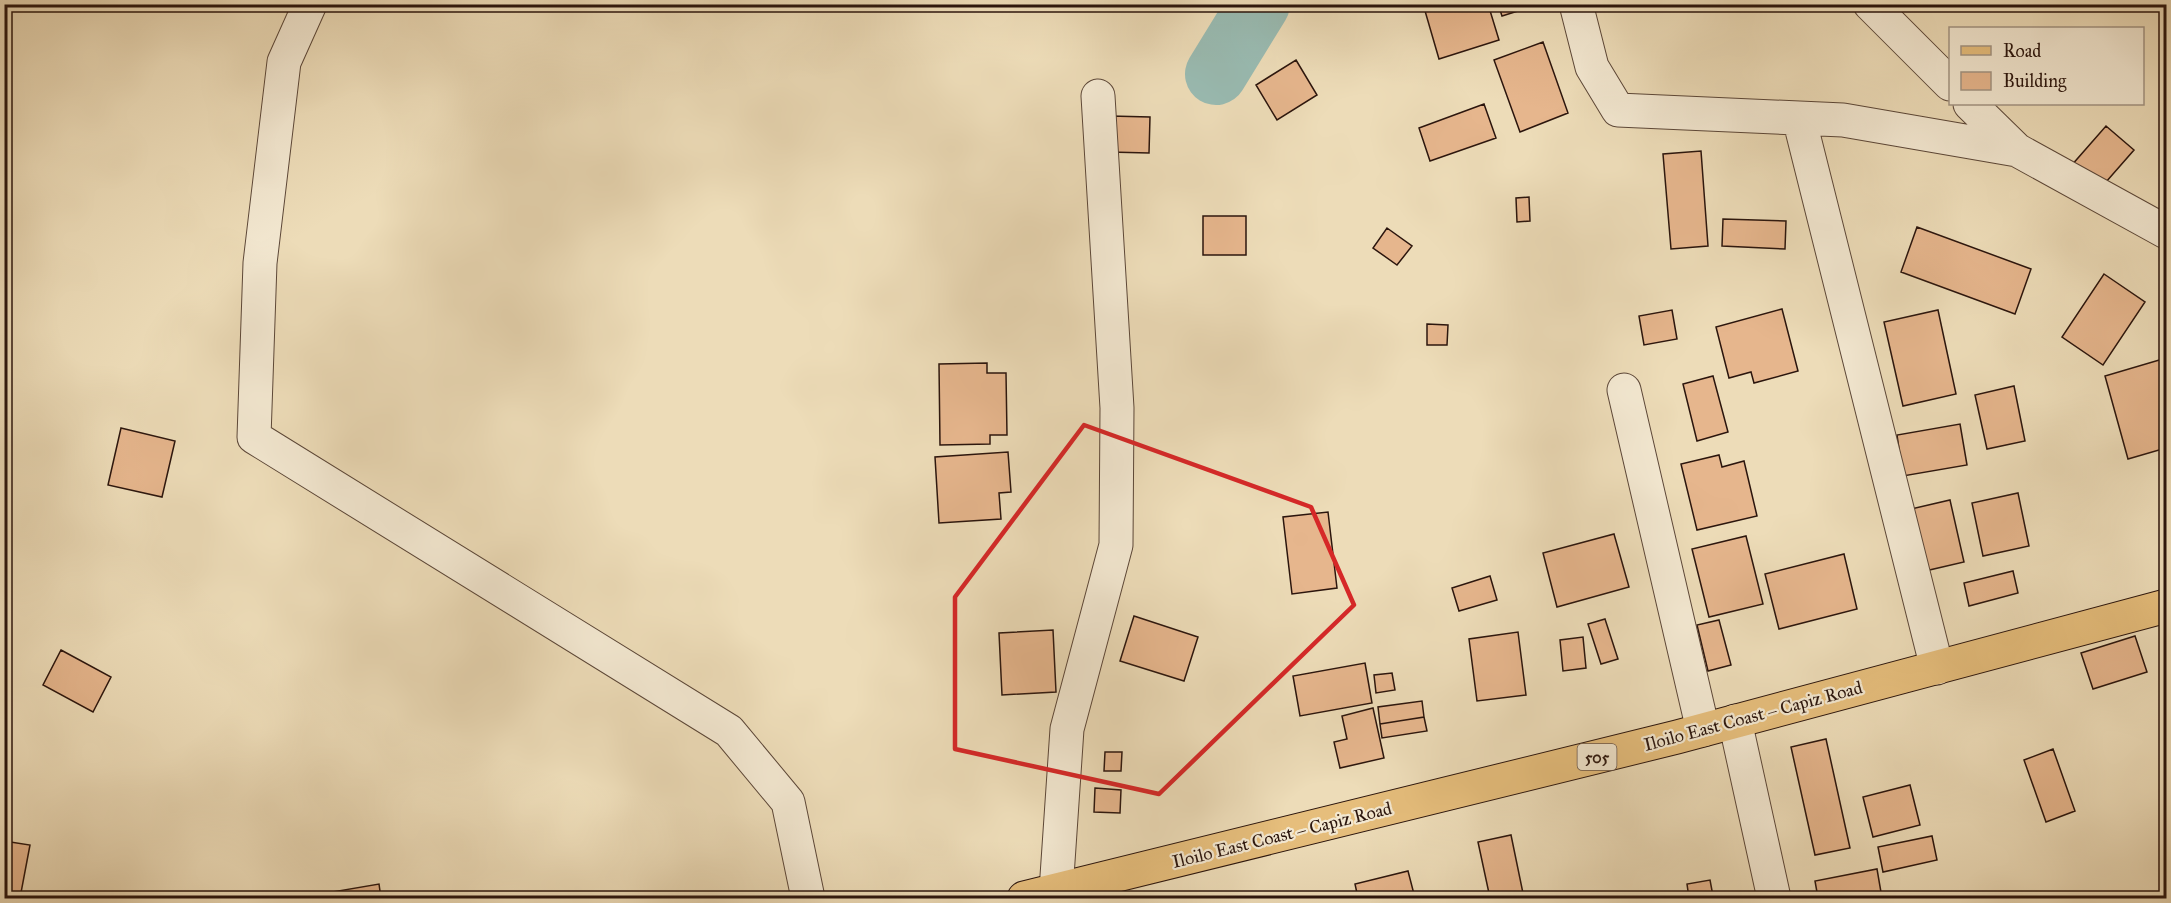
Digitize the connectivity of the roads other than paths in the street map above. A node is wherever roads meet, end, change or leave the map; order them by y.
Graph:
1 (310, 4) edge
2 (1576, 4) edge
3 (1870, 4) edge
4 (1949, 83) edge
5 (1098, 96) dead end
6 (1971, 105) edge
7 (1799, 118) junction
8 (2017, 150) junction
9 (2166, 232) edge
10 (1624, 390) dead end
11 (2166, 606) edge
12 (1937, 668) junction
13 (1735, 721) junction
14 (1703, 730) junction
15 (1056, 891) junction
16 (808, 898) edge
17 (1024, 898) edge
18 (1774, 898) edge

1 - 16 street
2 - 7 street
3 - 4 street
5 - 15 street
6 - 8 street
7 - 8 street
7 - 12 street
8 - 9 street
10 - 14 street
11 - 12 main road, Iloilo East Coast – Capiz Road / 505
12 - 13 main road, Iloilo East Coast – Capiz Road / 505
13 - 14 main road, Iloilo East Coast – Capiz Road / 505
13 - 18 street
14 - 15 main road, Iloilo East Coast – Capiz Road / 505
15 - 17 main road, Iloilo East Coast – Capiz Road / 505

